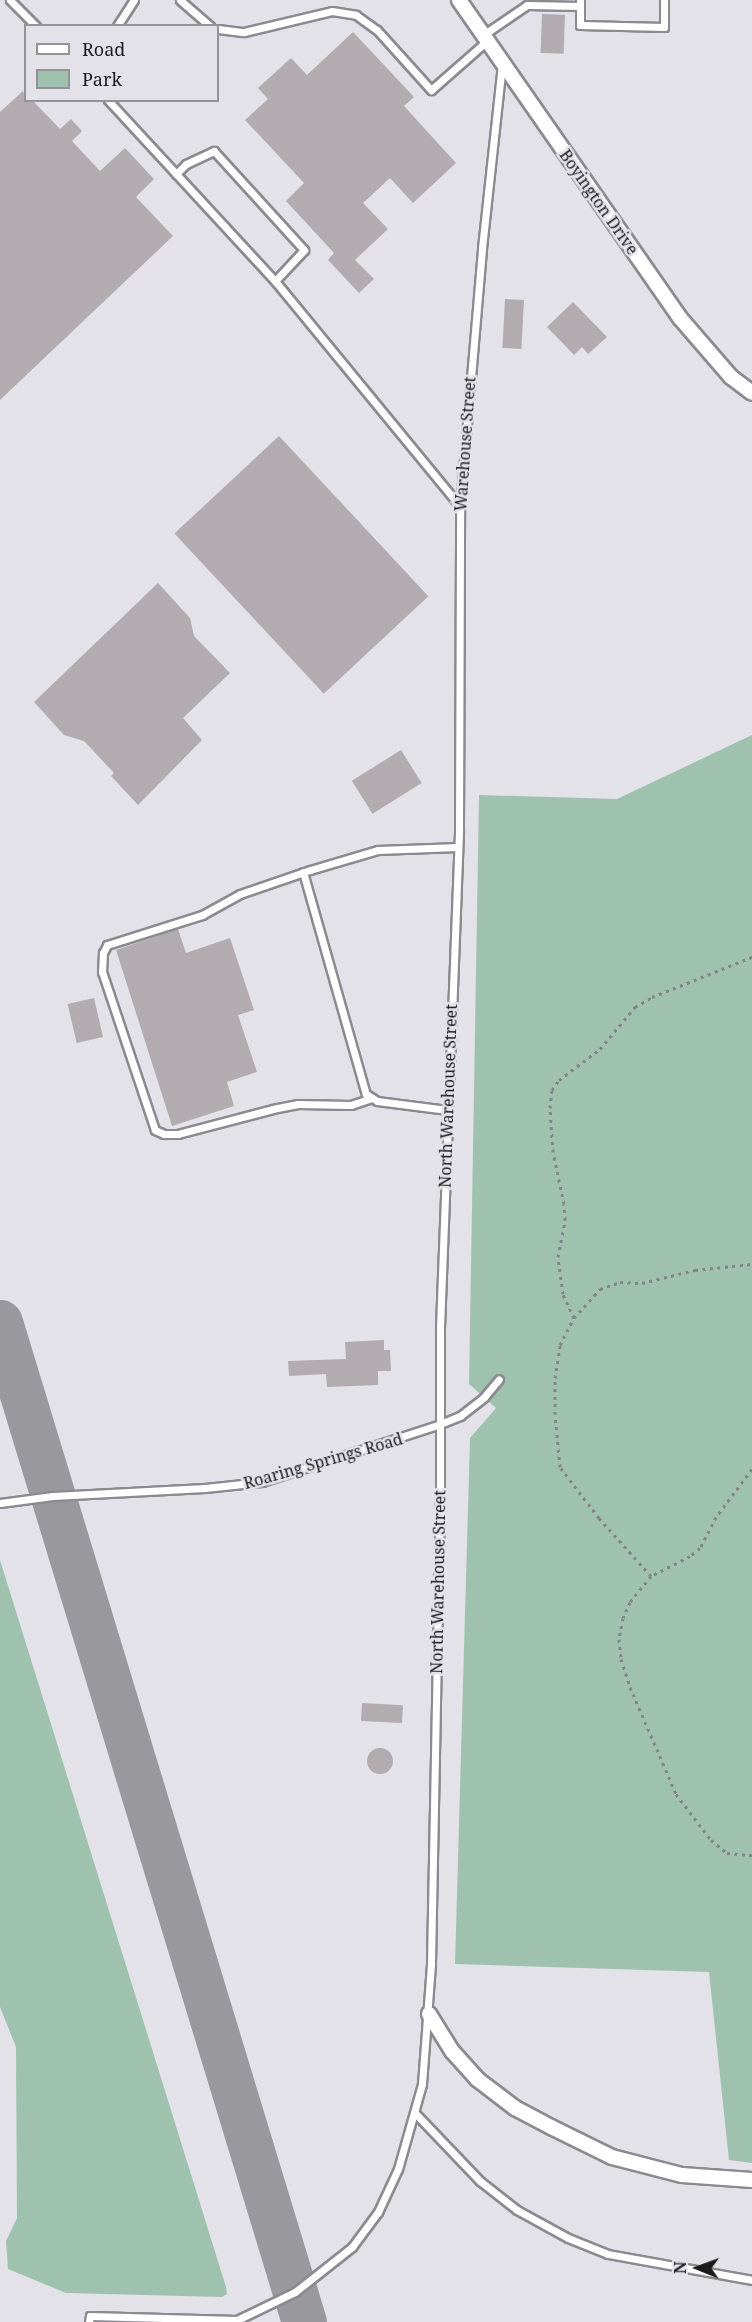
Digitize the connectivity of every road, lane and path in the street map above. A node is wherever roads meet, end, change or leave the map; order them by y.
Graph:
1 (13, 0) edge
2 (135, 0) edge
3 (180, 0) edge
4 (459, 0) edge
5 (664, 0) edge
6 (580, 3) edge
7 (34, 24) edge
8 (118, 24) edge
9 (208, 24) edge
10 (219, 28) edge
11 (485, 37) junction
12 (503, 62) junction
13 (110, 102) edge
14 (176, 174) junction
15 (275, 281) junction
16 (752, 393) edge
17 (460, 506) junction
18 (459, 829) joint
19 (458, 847) junction
20 (303, 872) junction
21 (752, 957) edge
22 (372, 1098) junction
23 (447, 1110) junction
24 (752, 1264) edge
25 (574, 1318) junction
26 (499, 1379) dead end
27 (440, 1424) junction
28 (752, 1469) edge
29 (0, 1503) edge
30 (651, 1576) junction
31 (752, 1855) edge
32 (429, 2014) junction
33 (415, 2113) junction
34 (752, 2180) edge
35 (752, 2280) edge
36 (89, 2322) edge

1 - 7 lane
2 - 8 lane
3 - 9 lane
4 - 11 street, Boyington Drive
5 - 6 lane
6 - 11 lane
10 - 11 lane
11 - 12 street, Boyington Drive
12 - 16 street, Boyington Drive
12 - 17 lane, Warehouse Street
13 - 14 lane
14 - 15 lane
14 - 15 lane
15 - 17 lane
17 - 18 lane, Warehouse Street
18 - 19 lane, North Warehouse Street
19 - 20 lane
19 - 23 lane, North Warehouse Street
20 - 22 lane
20 - 22 lane
21 - 25 path
22 - 23 lane
23 - 27 lane, North Warehouse Street
24 - 25 path
25 - 30 path
26 - 27 lane, Roaring Springs Road
27 - 29 lane, Roaring Springs Road
27 - 32 lane, North Warehouse Street
28 - 30 path
30 - 31 path
32 - 33 lane, North Warehouse Street
32 - 34 street
33 - 35 lane
33 - 36 lane, North Warehouse Street

